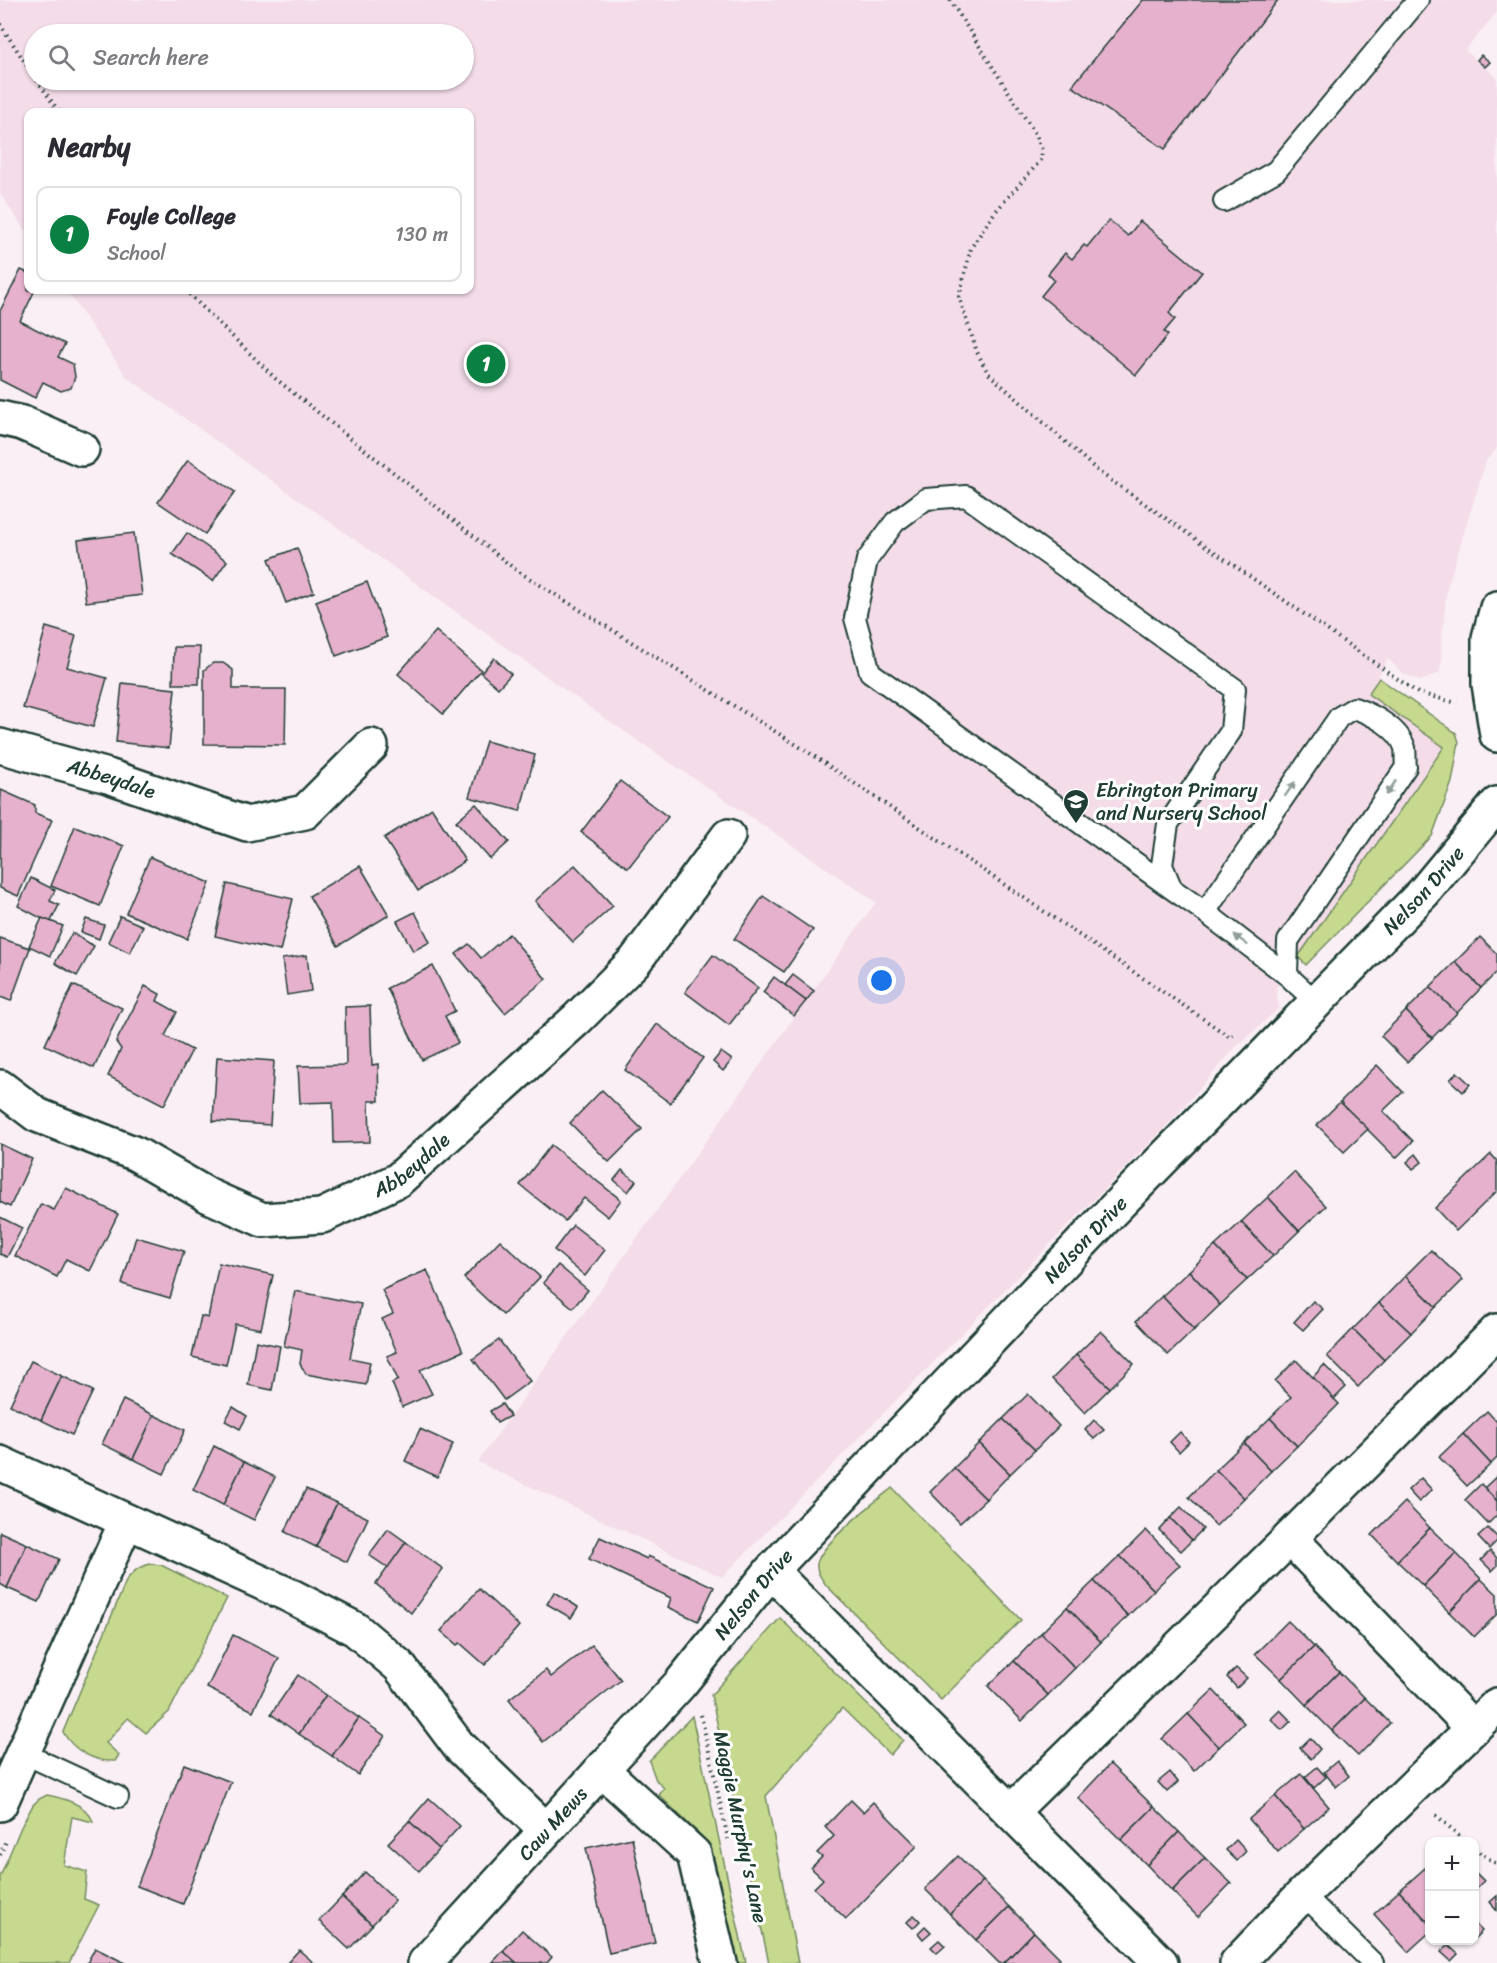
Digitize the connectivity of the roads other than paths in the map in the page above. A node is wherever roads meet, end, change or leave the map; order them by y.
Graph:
1 (1418, 0) edge
2 (1224, 201) dead end
3 (0, 418) edge
4 (82, 449) dead end
5 (1497, 608) edge
6 (1495, 723) edge
7 (0, 746) edge
8 (371, 746) dead end
9 (1497, 804) edge
10 (728, 836) dead end
11 (1172, 889) junction
12 (1205, 912) junction
13 (1287, 975) junction
14 (1316, 1002) junction
15 (0, 1087) edge
16 (1497, 1331) edge
17 (0, 1463) edge
18 (126, 1522) junction
19 (1290, 1538) junction
20 (771, 1571) junction
21 (680, 1684) joint
22 (1497, 1705) edge
23 (1473, 1728) junction
24 (23, 1753) junction
25 (601, 1769) junction
26 (118, 1797) dead end
27 (0, 1804) edge
28 (1011, 1812) junction
29 (546, 1830) junction
30 (1303, 1894) junction
31 (425, 1963) edge
32 (720, 1963) edge
33 (1161, 1963) edge
34 (1237, 1963) edge
35 (1373, 1963) edge

1 - 2 lane
3 - 4 street
5 - 6 street
7 - 8 street, Abbeydale
9 - 14 street, Nelson Drive
10 - 15 street, Abbeydale
11 - 11 lane
11 - 12 lane
13 -> 12 lane
12 -> 13 lane
13 - 14 lane
14 - 20 street, Nelson Drive
16 - 19 street
17 - 18 street
18 - 24 street
18 - 29 street
19 - 23 street
19 - 28 street
20 - 21 street, Nelson Drive
20 - 28 street
21 - 25 street, Caw Mews
22 - 23 street
23 - 30 street
24 - 26 lane
24 - 27 street
25 - 29 street, Caw Mews
25 - 32 street
28 - 33 street
29 - 31 street, Caw Mews
30 - 34 street
30 - 35 lane

